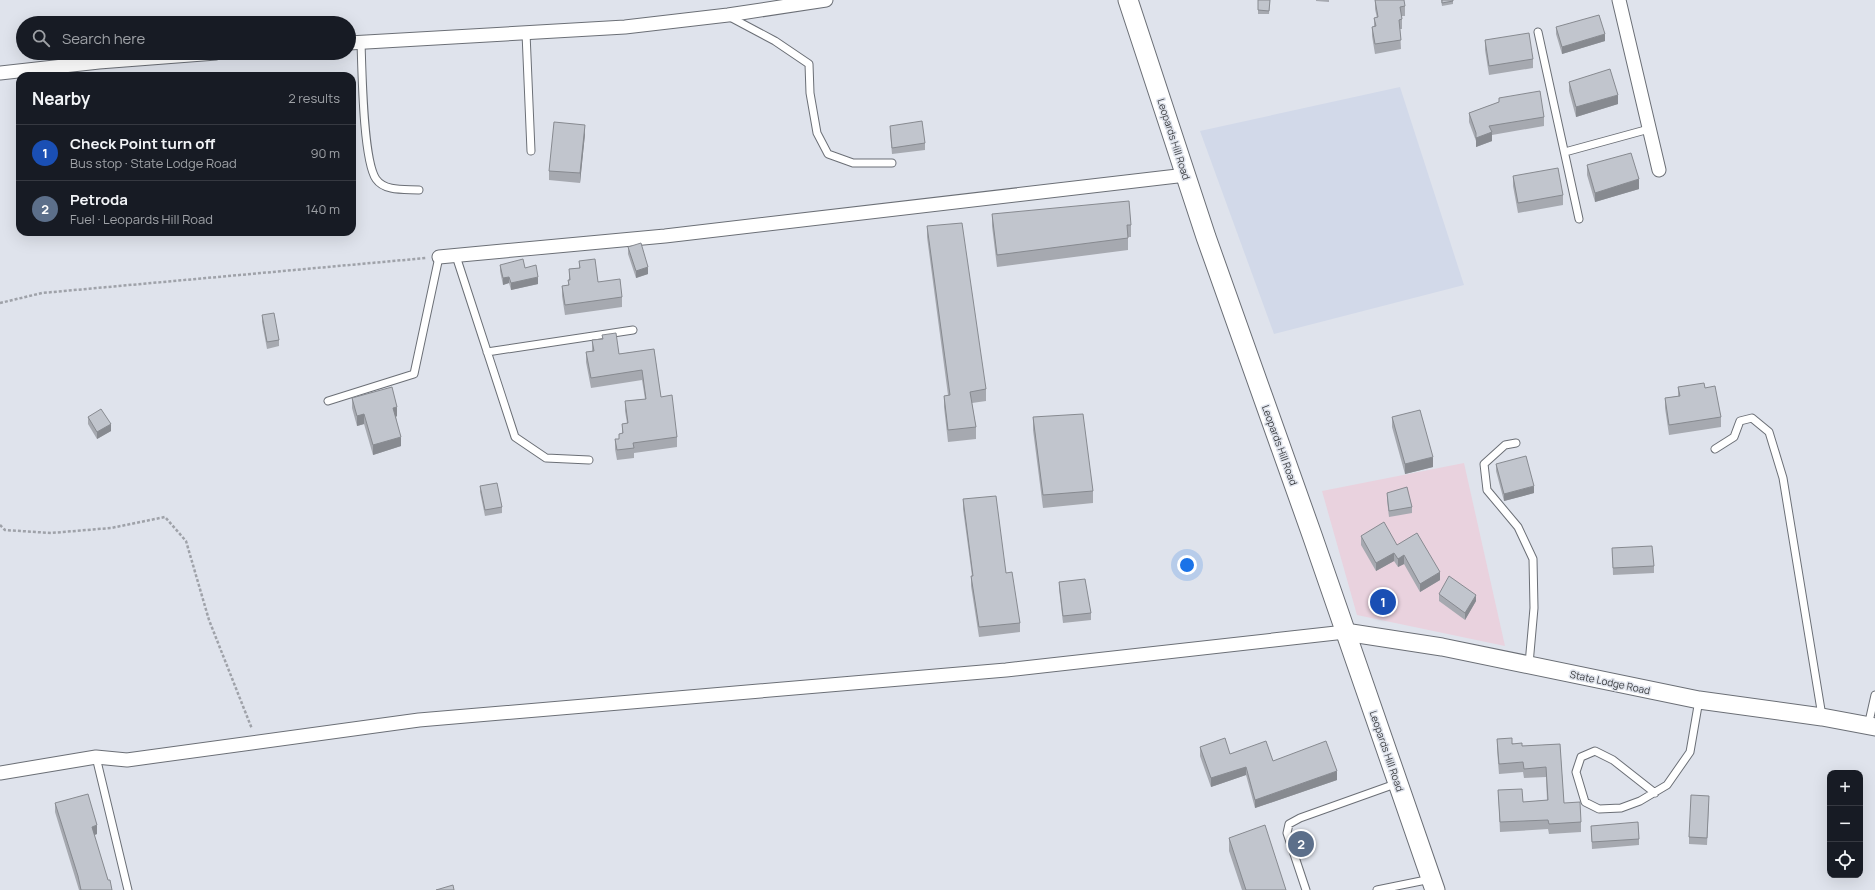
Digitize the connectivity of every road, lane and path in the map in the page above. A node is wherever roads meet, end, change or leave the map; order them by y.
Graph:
1 (826, 0) edge
2 (1128, 0) edge
3 (1619, 0) edge
4 (728, 16) junction
5 (1538, 32) dead end
6 (526, 33) junction
7 (356, 43) edge
8 (356, 52) edge
9 (125, 60) edge
10 (0, 72) edge
11 (1649, 129) junction
12 (532, 151) dead end
13 (1565, 152) junction
14 (892, 163) dead end
15 (1659, 170) dead end
16 (1186, 175) junction
17 (419, 190) dead end
18 (1579, 219) dead end
19 (456, 256) junction
20 (438, 257) junction
21 (0, 303) edge
22 (633, 330) dead end
23 (487, 352) junction
24 (328, 401) dead end
25 (1516, 443) dead end
26 (1715, 449) dead end
27 (589, 460) dead end
28 (0, 525) edge
29 (1345, 632) junction
30 (1529, 664) junction
31 (1875, 695) edge
32 (1699, 700) junction
33 (1822, 717) junction
34 (1871, 727) edge
35 (257, 742) junction
36 (96, 757) junction
37 (0, 773) edge
38 (1398, 783) junction
39 (1654, 793) junction
40 (1433, 884) edge
41 (128, 890) edge
42 (1306, 890) edge
43 (1376, 890) edge

1 - 4 street
2 - 16 main road, Leopards Hill Road
3 - 11 street
4 - 6 street
4 - 14 lane
5 - 13 lane
6 - 7 street
6 - 12 lane
8 - 17 lane
9 - 10 street
11 - 13 lane
11 - 15 street
13 - 18 lane
16 - 19 street
16 - 29 main road, Leopards Hill Road
19 - 20 street
19 - 23 lane
20 - 21 path
20 - 24 lane
22 - 23 lane
23 - 27 lane
25 - 30 lane
26 - 33 lane
28 - 35 path
29 - 30 street, State Lodge Road
29 - 35 street
29 - 38 main road, Leopards Hill Road
30 - 32 street, State Lodge Road
31 - 34 lane
32 - 33 street, State Lodge Road
32 - 39 lane
33 - 34 street, State Lodge Road
35 - 36 street
36 - 37 street
36 - 41 lane
38 - 40 main road, Leopards Hill Road
38 - 42 lane
39 - 39 lane
40 - 43 lane

